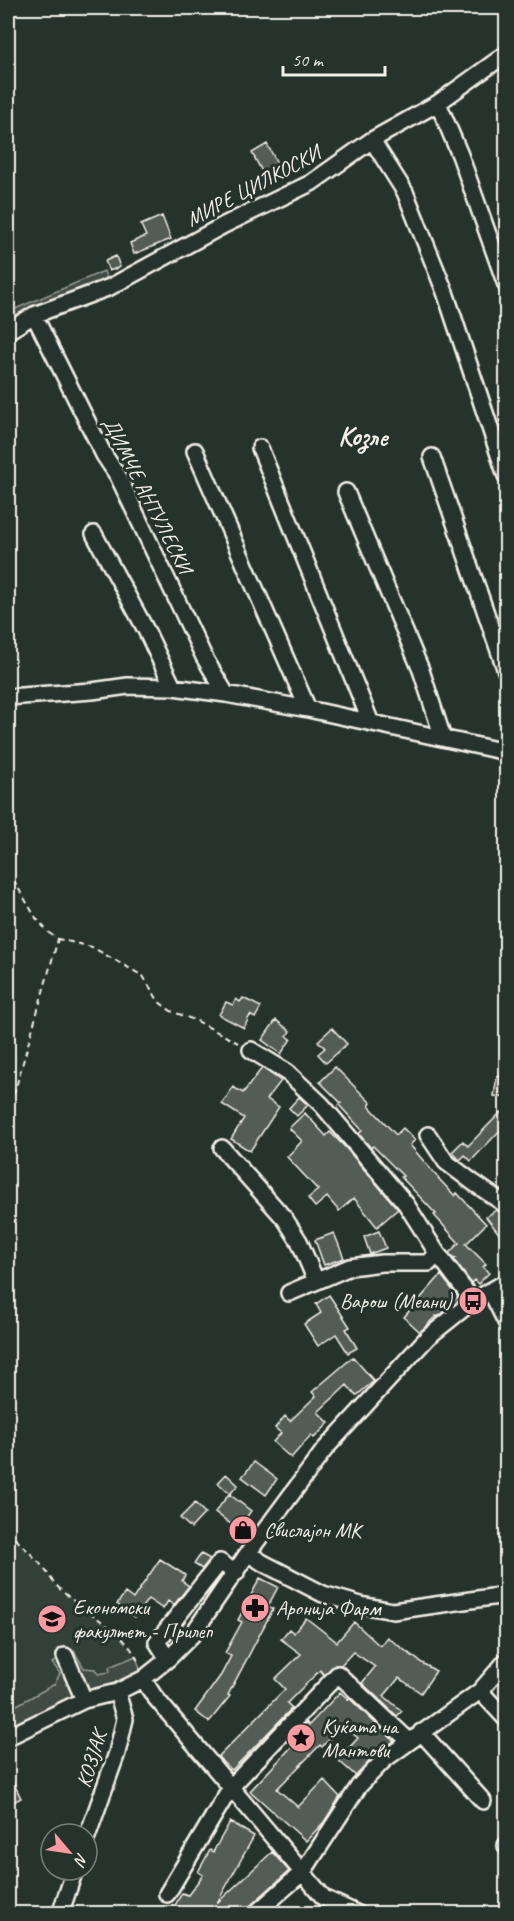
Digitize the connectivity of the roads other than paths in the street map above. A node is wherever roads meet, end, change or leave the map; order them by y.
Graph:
1 (507, 54) edge
2 (438, 103) junction
3 (372, 140) junction
4 (507, 285) edge
5 (34, 315) junction
6 (8, 331) edge
7 (260, 448) dead end
8 (195, 450) dead end
9 (432, 457) dead end
10 (507, 476) edge
11 (346, 492) dead end
12 (94, 534) dead end
13 (507, 671) edge
14 (172, 687) junction
15 (226, 694) junction
16 (8, 697) edge
17 (308, 709) junction
18 (371, 723) junction
19 (443, 738) junction
20 (507, 752) edge
21 (251, 1050) road end
22 (428, 1135) dead end
23 (222, 1148) dead end
24 (507, 1205) edge
25 (437, 1253) junction
26 (316, 1281) junction
27 (507, 1282) edge
28 (289, 1293) dead end
29 (491, 1293) junction
30 (473, 1302) junction
31 (507, 1322) edge
32 (248, 1553) junction
33 (236, 1573) junction
34 (507, 1595) edge
35 (65, 1656) dead end
36 (168, 1659) junction
37 (507, 1661) edge
38 (143, 1679) junction
39 (480, 1691) junction
40 (117, 1692) junction
41 (84, 1700) junction
42 (507, 1719) edge
43 (8, 1737) edge
44 (415, 1737) junction
45 (231, 1787) junction
46 (483, 1801) dead end
47 (92, 1822) edge
48 (303, 1872) junction
49 (71, 1882) edge
50 (166, 1894) dead end
51 (60, 1914) edge
52 (255, 1914) edge
53 (358, 1914) edge

1 - 2 street, МИРЕ ЦИЛКОСКИ
2 - 3 street, МИРЕ ЦИЛКОСКИ
2 - 4 street
3 - 5 street, МИРЕ ЦИЛКОСКИ
3 - 10 street
5 - 6 street, МИРЕ ЦИЛКОСКИ
5 - 15 street, ДИМЧЕ АНТУЛЕСКИ
7 - 18 street
8 - 17 street
9 - 13 street
11 - 19 street
12 - 14 street
14 - 15 street
14 - 16 street
15 - 17 street
17 - 18 street
18 - 19 street
19 - 20 street
21 - 25 street
22 - 24 street
23 - 26 street
25 - 26 street
25 - 30 street
26 - 28 street
27 - 29 street
29 - 30 street
29 - 31 street
30 - 32 street
32 - 33 street
32 - 34 street
33 - 36 street
33 - 36 street
35 - 41 street
36 - 38 street
37 - 39 street
38 - 40 street
38 - 45 street
39 - 42 street
39 - 44 street
40 - 41 street
40 - 47 street, КОЗЈАК
41 - 43 street
44 - 45 street
44 - 46 street
44 - 48 street
45 - 48 street
45 - 50 street
48 - 52 street
48 - 53 street
49 - 51 street

